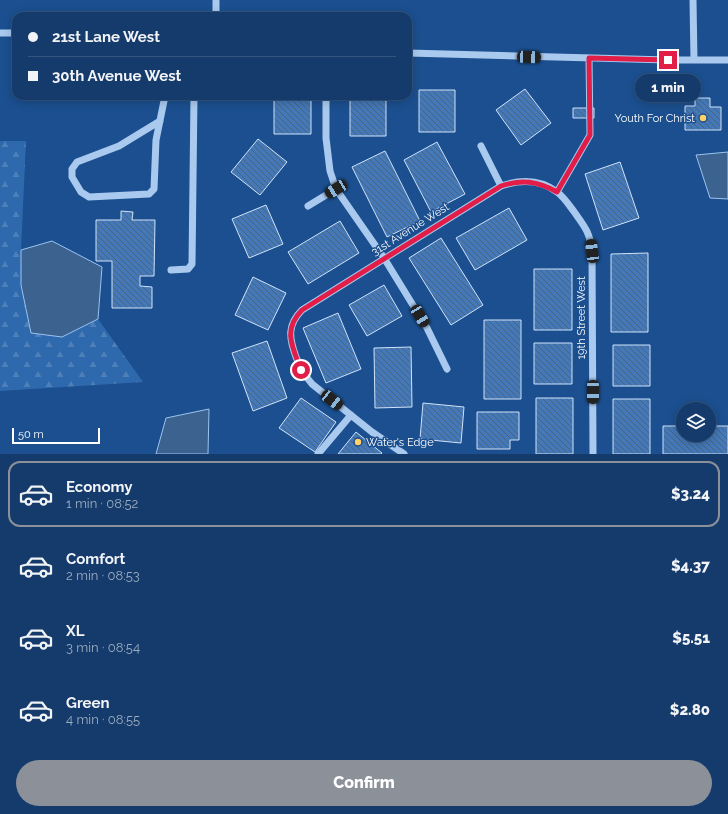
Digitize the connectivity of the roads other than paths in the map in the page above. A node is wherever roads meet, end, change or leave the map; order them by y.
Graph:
1 (216, 0) edge
2 (693, 0) edge
3 (216, 12) edge
4 (0, 33) edge
5 (12, 33) edge
6 (412, 53) edge
7 (589, 58) junction
8 (694, 60) junction
9 (728, 60) edge
10 (164, 100) edge
11 (194, 100) edge
12 (326, 100) edge
13 (160, 121) junction
14 (481, 146) dead end
15 (501, 186) junction
16 (336, 189) junction
17 (557, 192) junction
18 (308, 206) dead end
19 (384, 258) junction
20 (171, 270) dead end
21 (447, 369) dead end
22 (351, 415) junction
23 (318, 454) edge
24 (404, 454) edge
25 (593, 454) edge

1 - 3 street
2 - 8 street
4 - 5 street
6 - 7 street
7 - 8 street
7 - 17 street
8 - 9 street
10 - 13 street
11 - 20 street
12 - 16 street
13 - 13 street
14 - 15 street
15 - 17 street, 31st Avenue West
15 - 19 street, 31st Avenue West
16 - 18 street
16 - 19 street
17 - 25 street, 19th Street West
19 - 21 street
19 - 22 street, 31st Avenue West
22 - 23 street
22 - 24 street

